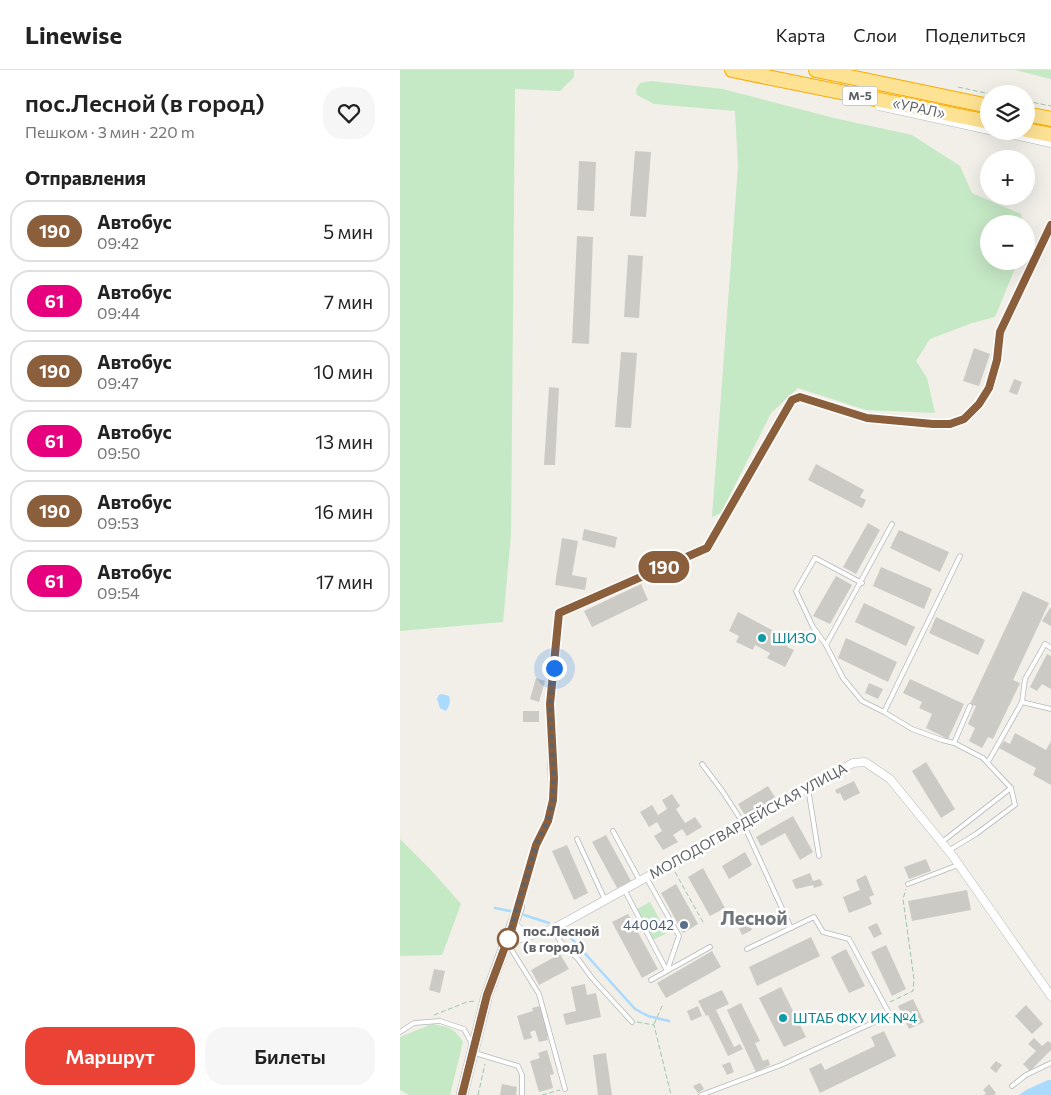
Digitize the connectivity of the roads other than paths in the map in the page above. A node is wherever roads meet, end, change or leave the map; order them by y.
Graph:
1 (732, 70) edge
2 (816, 70) edge
3 (795, 83) junction
4 (980, 104) edge
5 (1035, 116) edge
6 (1051, 119) edge
7 (980, 120) edge
8 (980, 128) edge
9 (1035, 132) edge
10 (1051, 135) edge
11 (1035, 140) edge
12 (1051, 143) edge
13 (1051, 225) edge
14 (892, 524) dead end
15 (960, 556) dead end
16 (862, 583) junction
17 (826, 645) junction
18 (1051, 648) edge
19 (1022, 702) junction
20 (970, 706) dead end
21 (1051, 709) edge
22 (884, 712) junction
23 (954, 743) junction
24 (988, 762) junction
25 (702, 764) dead end
26 (808, 788) junction
27 (1011, 788) junction
28 (743, 824) junction
29 (613, 831) dead end
30 (577, 839) dead end
31 (941, 843) junction
32 (948, 851) junction
33 (819, 856) dead end
34 (958, 864) junction
35 (643, 879) junction
36 (908, 884) road end
37 (624, 889) junction
38 (605, 900) junction
39 (519, 907) joint
40 (512, 928) junction
41 (791, 928) junction
42 (553, 929) junction
43 (520, 938) junction
44 (507, 942) junction
45 (710, 948) dead end
46 (747, 949) dead end
47 (667, 971) junction
48 (651, 980) dead end
49 (1051, 996) edge
50 (632, 1022) road end
51 (400, 1032) edge
52 (473, 1051) junction
53 (1051, 1063) edge
54 (1012, 1086) dead end
55 (565, 1089) road end
56 (462, 1095) edge
57 (522, 1095) edge
58 (701, 1095) edge

1 - 3 highway, «УРАЛ» / М-5
2 - 4 highway, «УРАЛ» / М-5
3 - 7 highway, «УРАЛ» / М-5
3 - 8 street
5 - 6 highway
9 - 10 highway
11 - 12 street
13 - 39 street
14 - 16 lane
15 - 22 lane
16 - 17 lane
16 - 17 lane
17 - 22 lane
18 - 19 lane
19 - 21 lane
19 - 24 lane
20 - 23 lane
22 - 23 lane
23 - 24 lane
24 - 27 lane
25 - 28 lane
26 - 28 street, МОЛОДОГВАРДЕЙСКАЯ УЛИЦА
26 - 31 street, МОЛОДОГВАРДЕЙСКАЯ УЛИЦА
26 - 33 lane
27 - 31 lane
27 - 32 lane
28 - 35 street, МОЛОДОГВАРДЕЙСКАЯ УЛИЦА
28 - 41 lane
29 - 35 lane
30 - 38 lane
31 - 32 street, МОЛОДОГВАРДЕЙСКАЯ УЛИЦА
32 - 34 street, МОЛОДОГВАРДЕЙСКАЯ УЛИЦА
34 - 36 lane
34 - 49 street, МОЛОДОГВАРДЕЙСКАЯ УЛИЦА
35 - 37 street, МОЛОДОГВАРДЕЙСКАЯ УЛИЦА
35 - 47 lane
37 - 38 street, МОЛОДОГВАРДЕЙСКАЯ УЛИЦА
37 - 47 lane
38 - 42 street, МОЛОДОГВАРДЕЙСКАЯ УЛИЦА
39 - 40 street
40 - 43 street
40 - 44 street
41 - 46 lane
41 - 58 lane
42 - 43 street, МОЛОДОГВАРДЕЙСКАЯ УЛИЦА
42 - 50 lane
43 - 44 street, МОЛОДОГВАРДЕЙСКАЯ УЛИЦА
44 - 52 street
44 - 55 lane
45 - 47 lane
47 - 48 lane
51 - 52 lane
52 - 56 street
52 - 57 lane
53 - 54 lane

